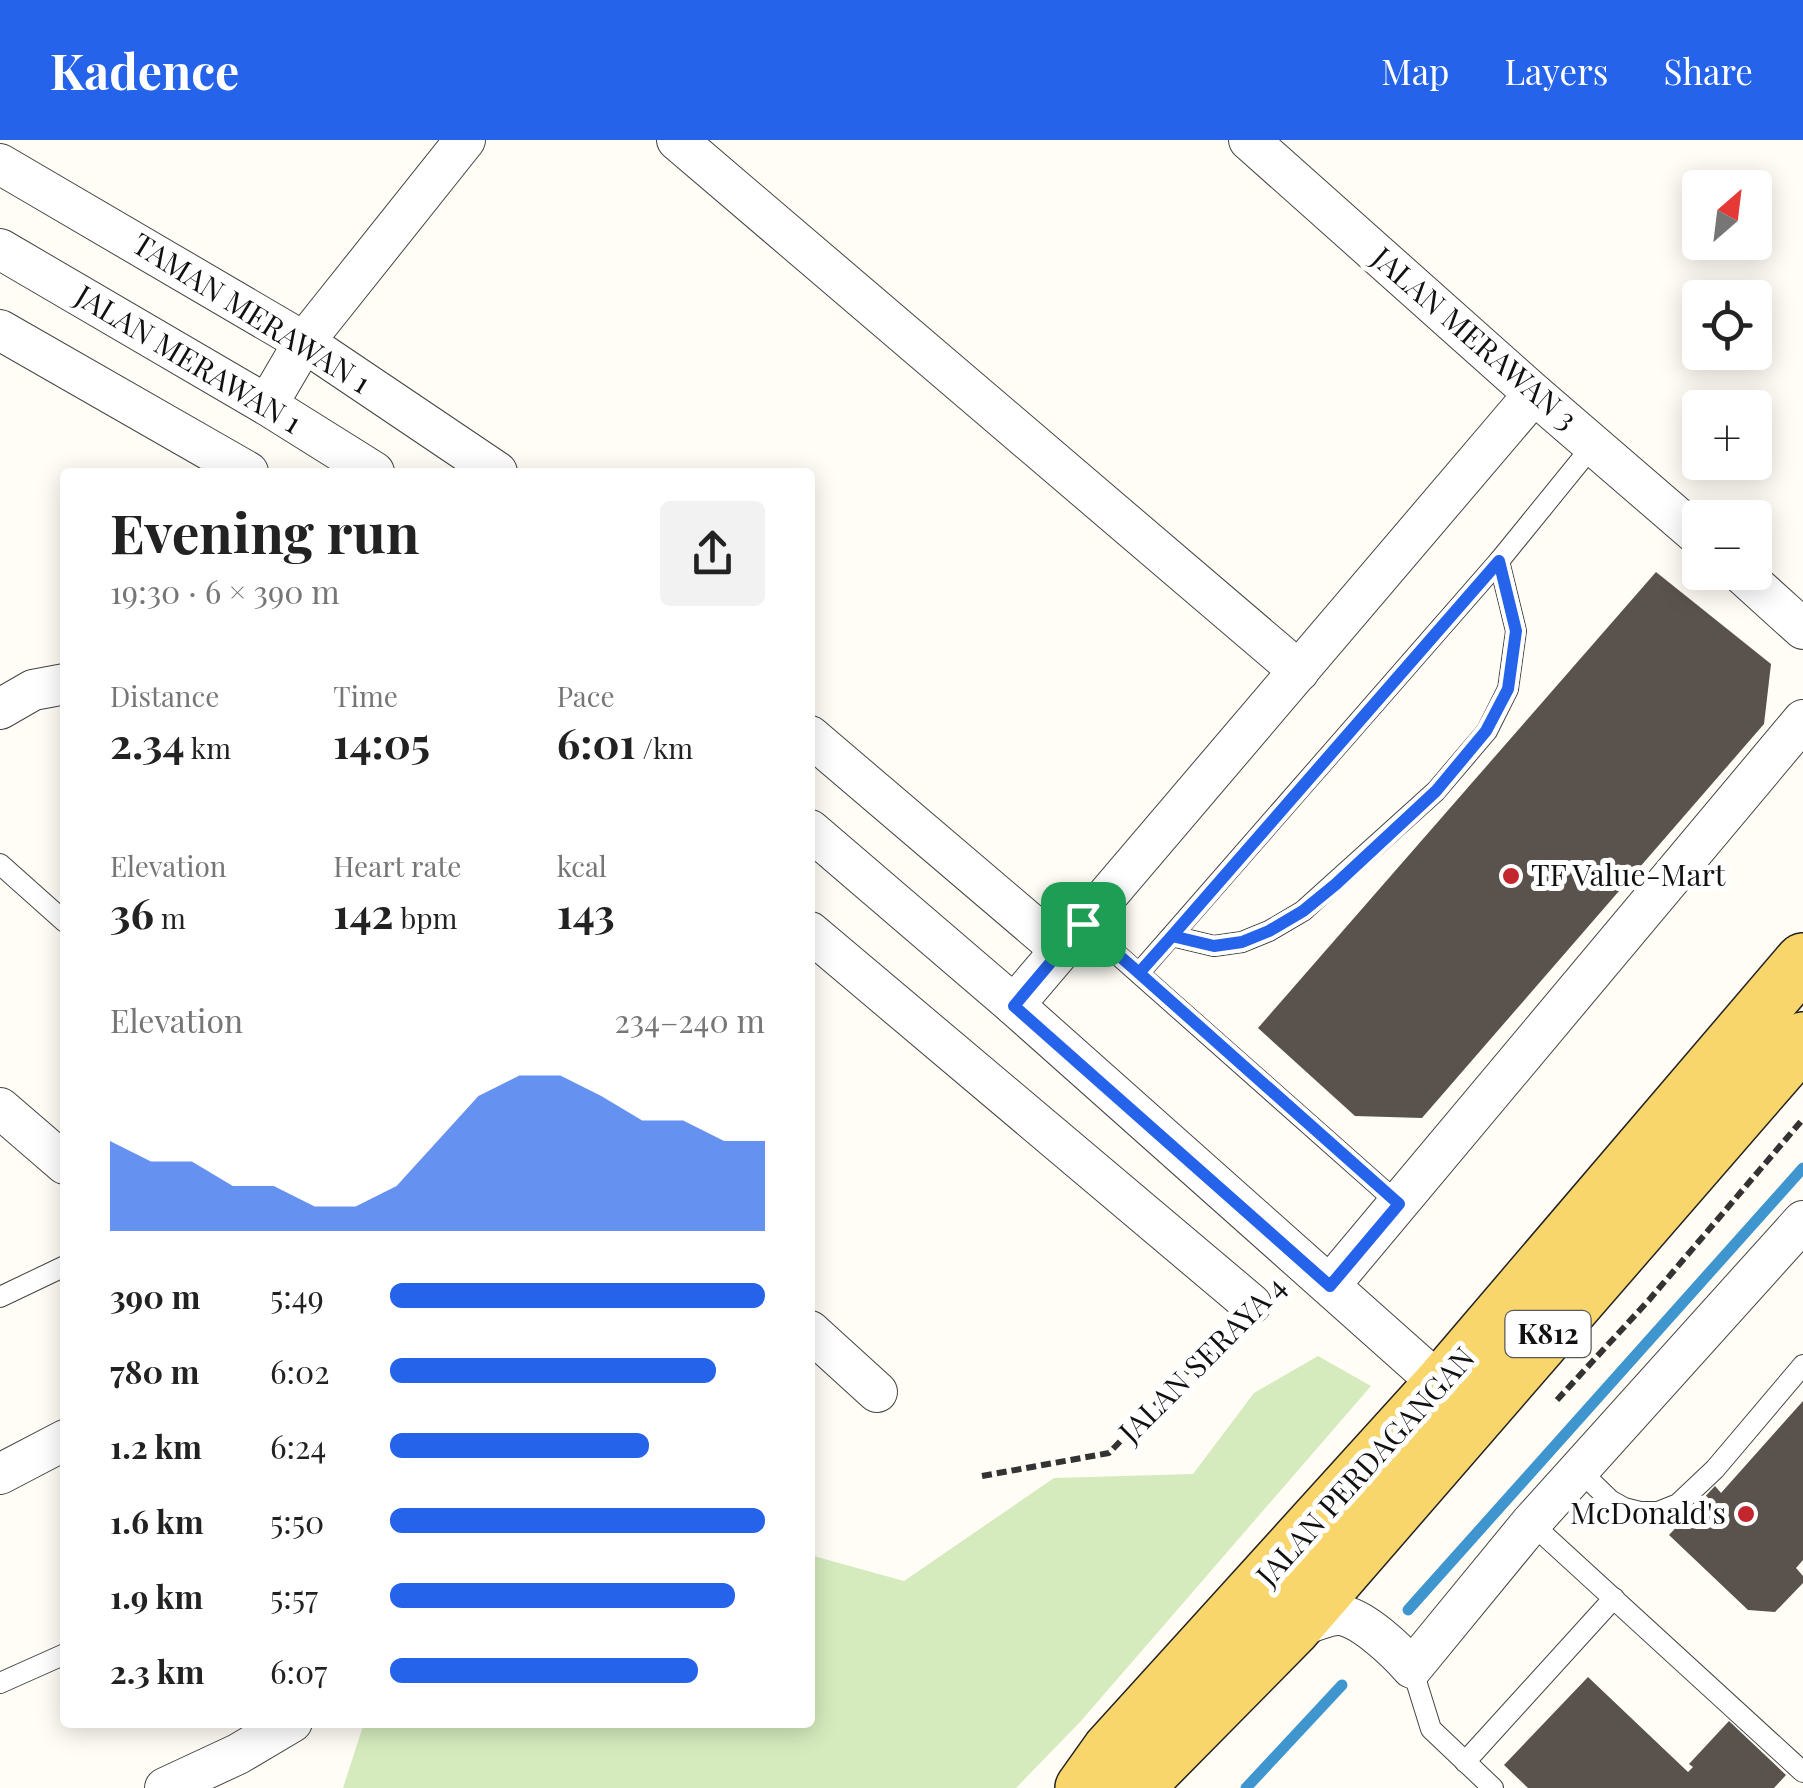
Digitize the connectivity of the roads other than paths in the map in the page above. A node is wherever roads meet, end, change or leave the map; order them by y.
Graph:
1 (465, 140) edge
2 (677, 140) edge
3 (1248, 140) edge
4 (0, 164) edge
5 (0, 249) edge
6 (0, 330) edge
7 (304, 342) junction
8 (1534, 394) junction
9 (267, 405) junction
10 (1594, 444) junction
11 (329, 460) edge
12 (241, 468) edge
13 (359, 468) edge
14 (491, 468) edge
15 (1682, 522) edge
16 (1499, 561) junction
17 (1760, 590) edge
18 (1803, 628) edge
19 (1299, 671) junction
20 (1803, 720) edge
21 (815, 740) edge
22 (815, 834) edge
23 (0, 864) edge
24 (60, 918) edge
25 (815, 936) edge
26 (1172, 936) junction
27 (1072, 937) junction
28 (1803, 960) edge
29 (1139, 973) junction
30 (1014, 1006) junction
31 (1803, 1040) edge
32 (0, 1108) edge
33 (60, 1160) edge
34 (1399, 1204) junction
35 (1803, 1221) edge
36 (60, 1268) edge
37 (1330, 1286) junction
38 (0, 1298) edge
39 (1251, 1304) road end
40 (815, 1335) edge
41 (1803, 1365) edge
42 (1441, 1385) junction
43 (878, 1392) dead end
44 (60, 1443) edge
45 (1580, 1470) junction
46 (0, 1474) edge
47 (1531, 1523) junction
48 (1614, 1598) junction
49 (1292, 1629) junction
50 (1391, 1648) junction
51 (60, 1656) edge
52 (0, 1683) edge
53 (282, 1728) edge
54 (1465, 1762) junction
55 (1803, 1772) edge
56 (165, 1788) edge
57 (1083, 1788) edge
58 (1131, 1788) edge
59 (1493, 1788) edge

1 - 7 street
2 - 19 street
3 - 8 street, JALAN MERAWAN 3
4 - 7 street, TAMAN MERAWAN 1
5 - 9 street, JALAN MERAWAN 1
6 - 12 street
7 - 9 street
7 - 14 street, TAMAN MERAWAN 1
8 - 10 street, JALAN MERAWAN 3
8 - 19 street
9 - 11 street, JALAN MERAWAN 1
10 - 15 street, JALAN MERAWAN 3
10 - 16 lane
11 - 13 street, JALAN MERAWAN 1
16 - 26 lane
16 - 26 lane
17 - 18 street
19 - 27 street
20 - 34 street
21 - 27 street
22 - 30 street
23 - 24 lane
25 - 39 street
26 - 29 lane
27 - 29 lane
27 - 30 street
28 - 42 main road, JALAN PERDAGANGAN / K812
29 - 34 lane
30 - 37 street
31 - 49 main road, JALAN PERDAGANGAN / K812
32 - 33 street
34 - 37 street
35 - 45 street
36 - 38 lane
37 - 42 street
40 - 43 street
41 - 45 lane
42 - 57 main road, JALAN PERDAGANGAN / K812
44 - 46 street
45 - 47 street
47 - 48 lane
47 - 50 street
48 - 54 lane
48 - 55 lane
49 - 50 street
49 - 58 main road, JALAN PERDAGANGAN / K812
50 - 54 lane
51 - 52 lane
53 - 56 street
54 - 59 lane

